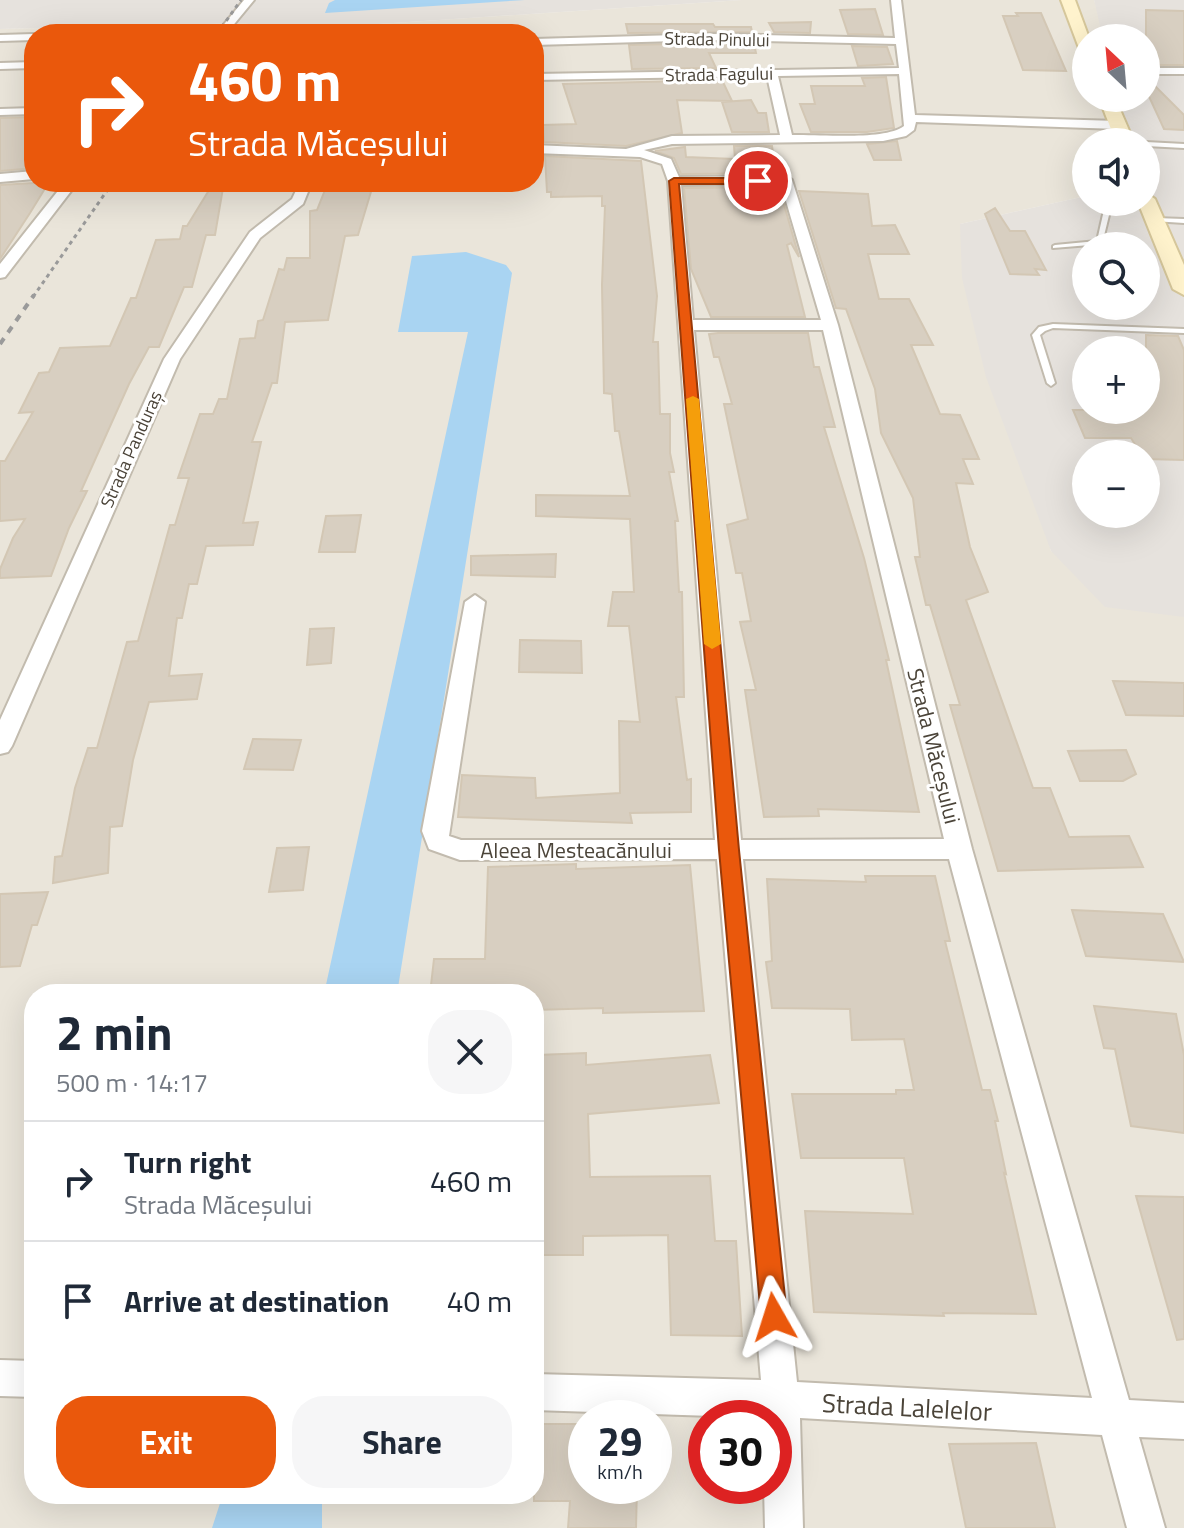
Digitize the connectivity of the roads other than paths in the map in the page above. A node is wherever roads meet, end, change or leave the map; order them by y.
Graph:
1 (249, 0) edge
2 (896, 0) edge
3 (1068, 0) edge
4 (229, 24) edge
5 (1077, 24) edge
6 (24, 37) edge
7 (0, 38) edge
8 (900, 41) junction
9 (544, 42) edge
10 (24, 66) edge
11 (1, 67) edge
12 (904, 71) junction
13 (1160, 71) edge
14 (1184, 71) edge
15 (772, 73) junction
16 (544, 77) edge
17 (24, 111) edge
18 (0, 112) edge
19 (1113, 112) edge
20 (910, 118) junction
21 (1118, 125) junction
22 (1119, 128) edge
23 (784, 139) junction
24 (1160, 145) edge
25 (1184, 146) edge
26 (544, 149) edge
27 (634, 152) junction
28 (786, 154) dead end
29 (24, 176) edge
30 (0, 178) edge
31 (674, 181) junction
32 (64, 192) edge
33 (302, 192) edge
34 (1106, 216) edge
35 (1153, 216) edge
36 (1155, 220) junction
37 (1184, 221) edge
38 (1055, 247) dead end
39 (1178, 258) edge
40 (0, 274) edge
41 (1184, 289) edge
42 (687, 325) junction
43 (830, 325) junction
44 (1184, 331) edge
45 (1051, 383) dead end
46 (475, 602) dead end
47 (0, 746) edge
48 (959, 849) junction
49 (729, 850) junction
50 (0, 1378) edge
51 (24, 1379) edge
52 (544, 1392) edge
53 (781, 1399) junction
54 (1116, 1419) junction
55 (1184, 1421) edge
56 (784, 1528) edge
57 (1146, 1528) edge

1 - 4 street
2 - 8 street
3 - 5 main road
6 - 7 street
8 - 9 street, Strada Pinului
8 - 12 street
10 - 11 street
12 - 15 street, Strada Fagului
12 - 20 street
13 - 14 street
15 - 16 street, Strada Fagului
15 - 23 street
17 - 18 street
19 - 21 main road
20 - 21 street
20 - 23 street
21 - 22 main road
23 - 27 street
23 - 28 street
24 - 25 lane
26 - 27 street
27 - 31 street
29 - 30 street
31 - 42 street
31 - 43 street, Strada Măceșului
32 - 40 street
33 - 47 street, Strada Panduraș
34 - 38 lane
35 - 36 main road
36 - 37 lane
36 - 39 main road
39 - 41 main road
42 - 43 street
42 - 49 street
43 - 48 street, Strada Măceșului
44 - 45 lane
46 - 49 street, Aleea Mesteacănului
48 - 49 street, Aleea Mesteacănului
48 - 54 street, Strada Măceșului
49 - 53 street
50 - 51 street
52 - 53 street, Strada Lalelelor
53 - 54 street, Strada Lalelelor
53 - 56 street
54 - 55 street, Strada Lalelelor
54 - 57 street, Strada Măceșului

